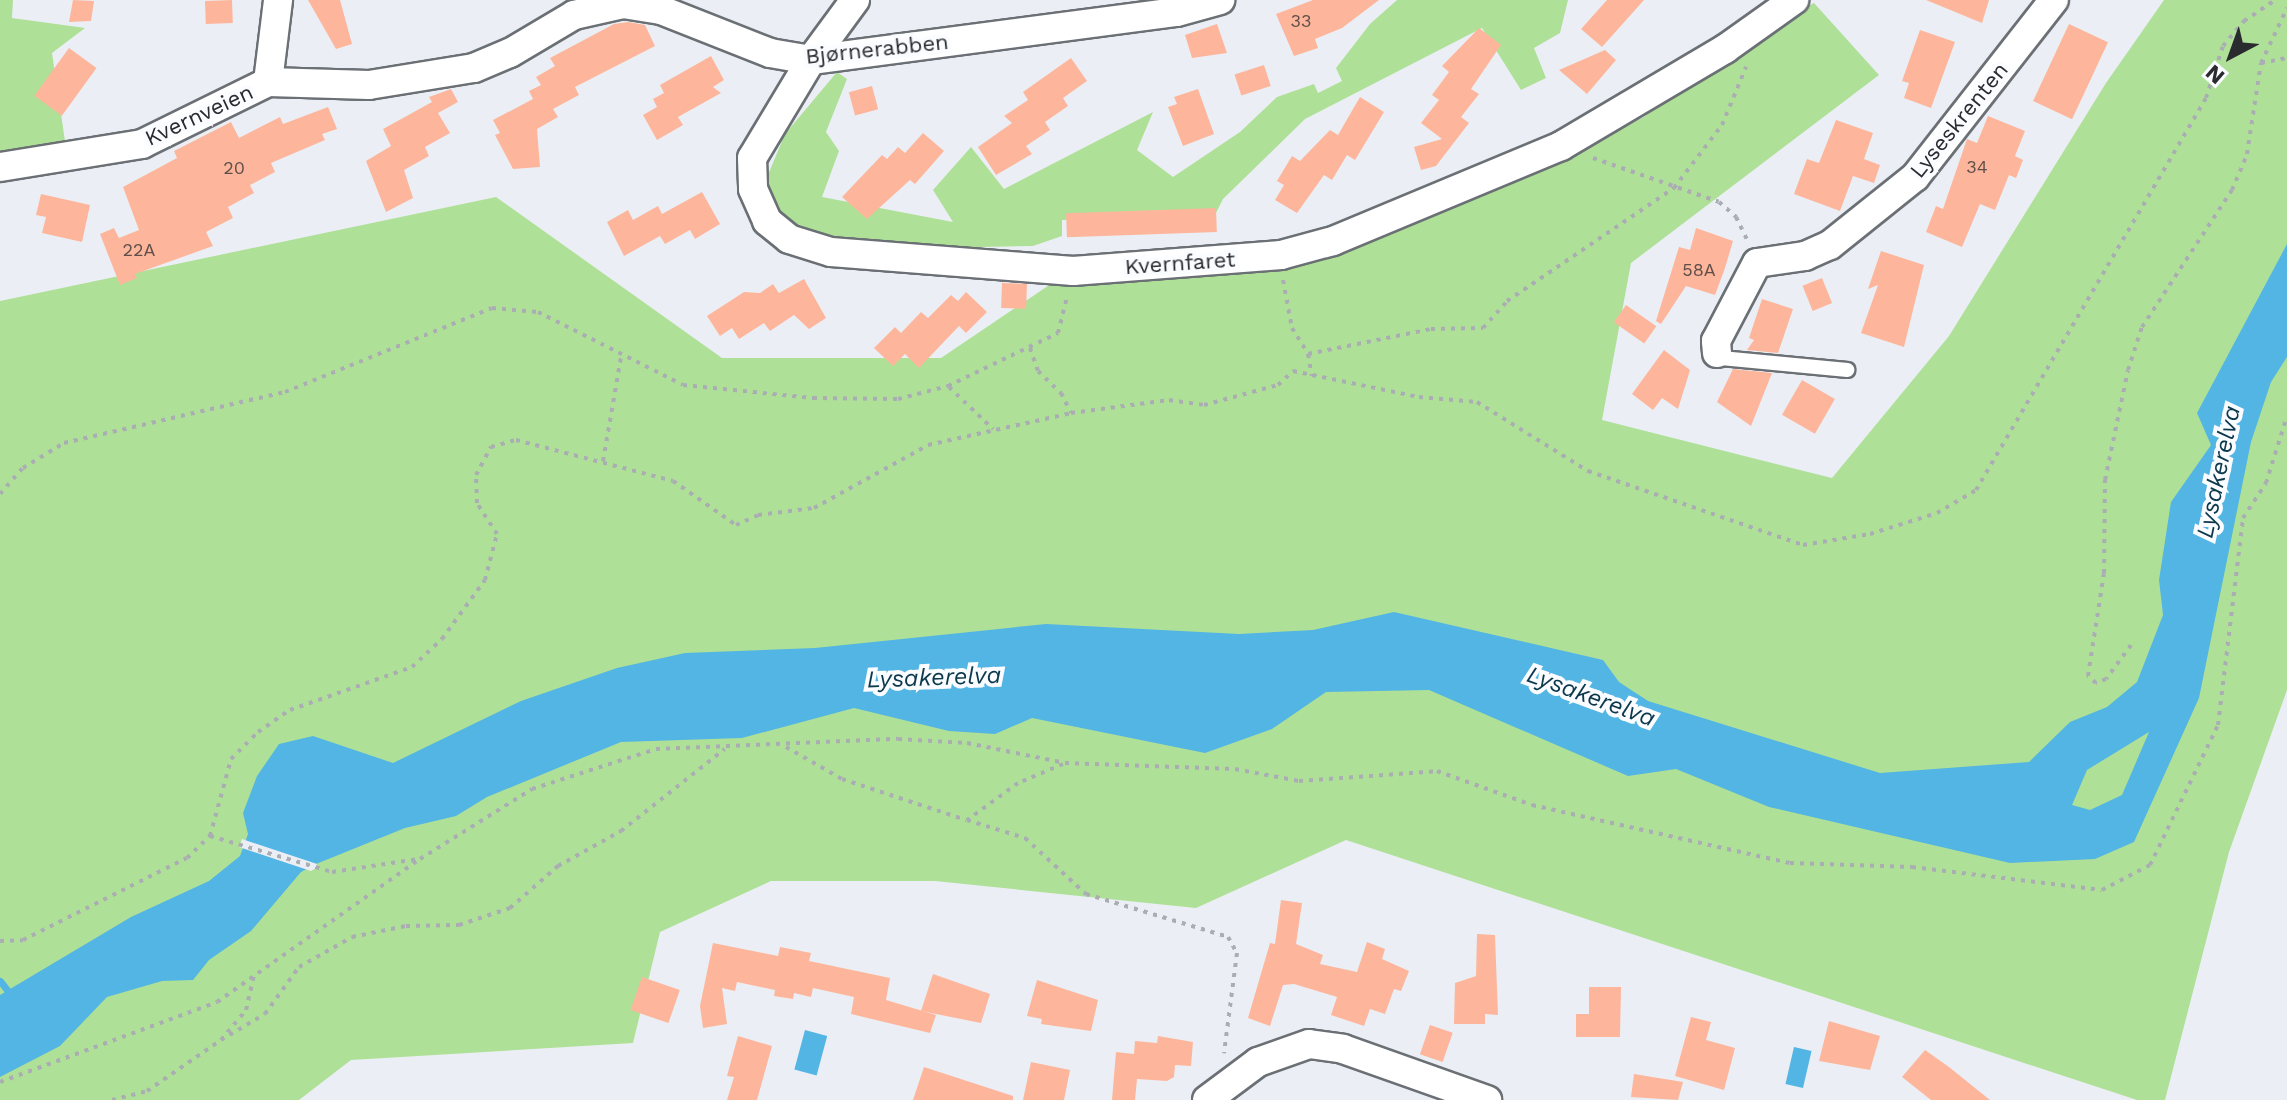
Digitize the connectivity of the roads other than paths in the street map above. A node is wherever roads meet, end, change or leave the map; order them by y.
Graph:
1 (278, 0) edge
2 (855, 0) edge
3 (1220, 0) edge
4 (1794, 0) edge
5 (2054, 0) edge
6 (811, 60) junction
7 (268, 82) junction
8 (0, 167) edge
9 (1717, 353) joint
10 (1847, 370) dead end
11 (1217, 1091) edge
12 (1487, 1100) edge

1 - 7 street, Kvernveien
2 - 6 street, Kvernfaret
3 - 6 street, Bjørnerabben
4 - 6 street, Kvernfaret
5 - 9 street, Lyseskrenten
6 - 7 street, Bjørnerabben
7 - 8 street, Kvernveien
9 - 10 lane
11 - 12 street

